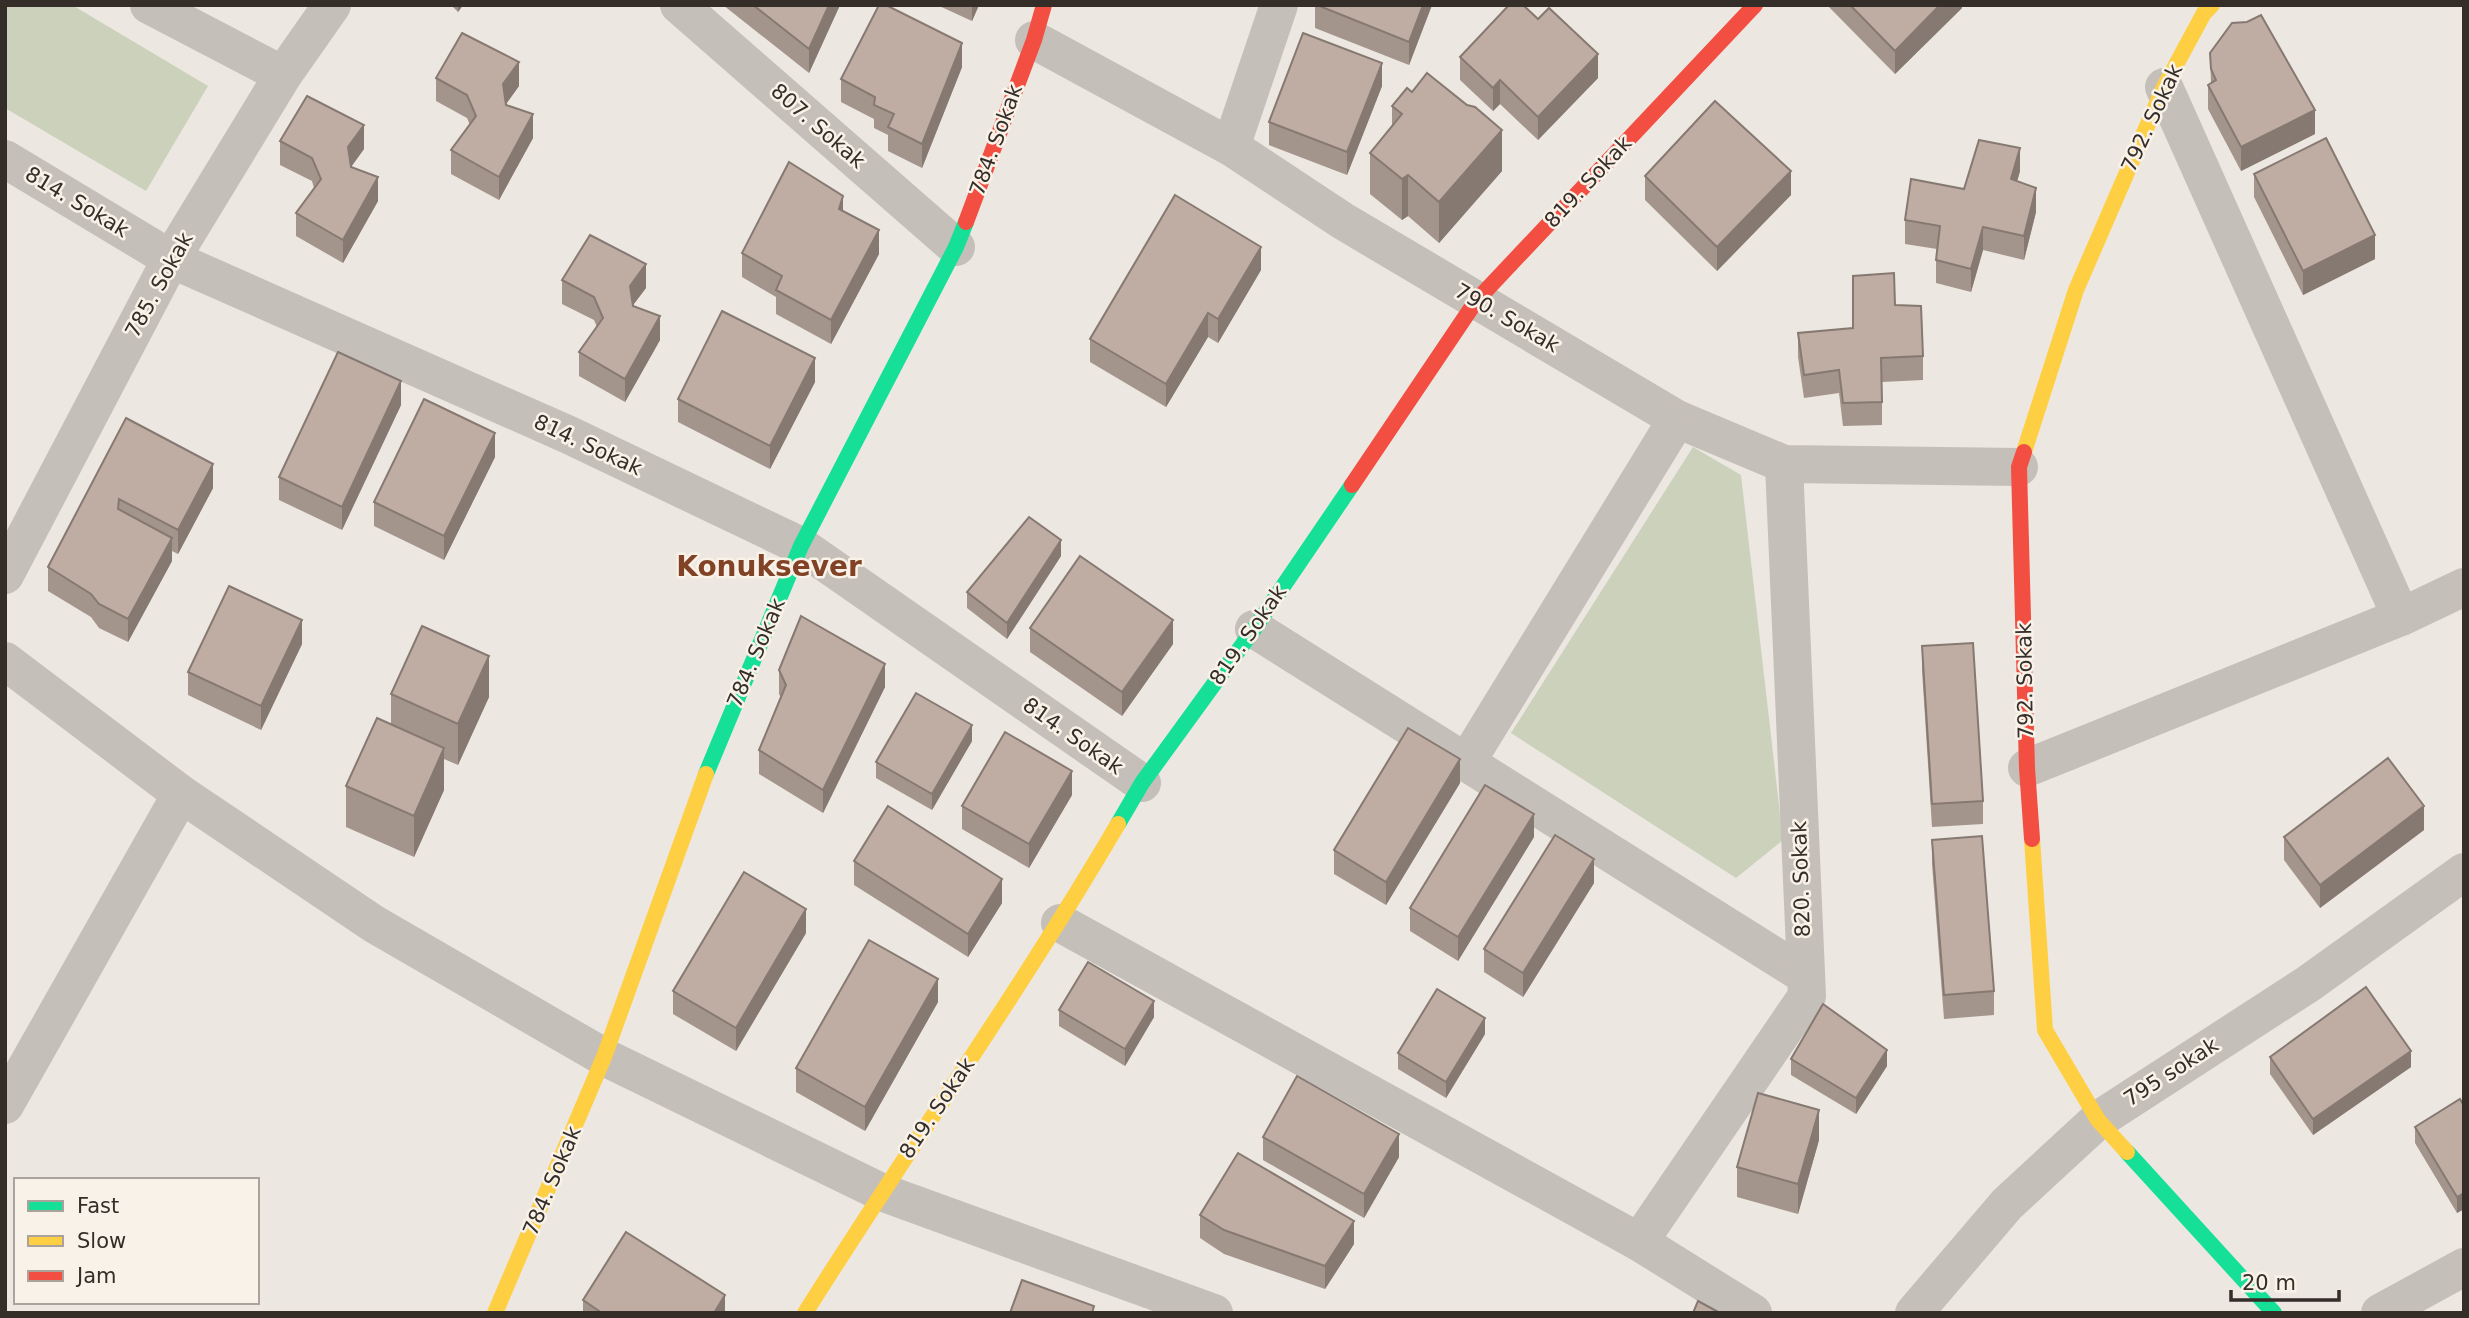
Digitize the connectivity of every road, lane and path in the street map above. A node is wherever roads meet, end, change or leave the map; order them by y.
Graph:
1 (149, 5) edge
2 (332, 5) edge
3 (679, 5) edge
4 (1279, 5) edge
5 (1755, 5) edge
6 (2212, 5) edge
7 (1039, 22) edge
8 (283, 75) junction
9 (2164, 87) junction
10 (1231, 147) junction
11 (5, 159) edge
12 (956, 247) junction
13 (171, 259) junction
14 (1476, 301) junction
15 (1677, 419) junction
16 (1784, 464) junction
17 (2020, 467) junction
18 (800, 546) junction
19 (5, 575) edge
20 (2464, 587) edge
21 (2401, 617) junction
22 (1254, 629) junction
23 (5, 661) edge
24 (1466, 763) junction
25 (2027, 768) junction
26 (1142, 783) junction
27 (181, 794) junction
28 (2464, 872) edge
29 (1060, 923) junction
30 (1805, 976) junction
31 (19, 1049) edge
32 (604, 1056) junction
33 (5, 1105) edge
34 (2098, 1120) junction
35 (881, 1192) junction
36 (1639, 1242) junction
37 (2464, 1267) edge
38 (1158, 1304) edge
39 (495, 1313) edge
40 (805, 1313) edge
41 (1214, 1313) edge
42 (1753, 1313) edge
43 (1914, 1313) edge
44 (2274, 1313) edge
45 (2380, 1313) edge

1 - 8 street
2 - 8 street, 785. Sokak
3 - 12 street, 807. Sokak
4 - 10 street
5 - 14 street, 819. Sokak
6 - 9 street, 792. Sokak
7 - 10 street, 790. Sokak
7 - 12 street, 784. Sokak
8 - 13 street, 785. Sokak
9 - 17 street, 792. Sokak
9 - 21 street
10 - 14 street, 790. Sokak
11 - 13 street, 814. Sokak
12 - 18 street, 784. Sokak
13 - 18 street, 814. Sokak
13 - 19 street, 785. Sokak
14 - 15 street, 790. Sokak
14 - 22 street, 819. Sokak
15 - 16 street, 790. Sokak
15 - 24 street
16 - 17 street, 790. Sokak
16 - 30 street, 820. Sokak
17 - 25 street, 792. Sokak
18 - 26 street, 814. Sokak
18 - 32 street, 784. Sokak
20 - 21 street
21 - 25 street
22 - 24 street
22 - 26 street, 819. Sokak
23 - 27 street
24 - 30 street
25 - 34 street, 792. Sokak
26 - 29 street, 819. Sokak
27 - 31 street
27 - 32 street
28 - 34 street, 795 sokak
29 - 35 street, 819. Sokak
29 - 36 street
30 - 36 street, 820. Sokak
31 - 33 street
32 - 35 street
32 - 39 street, 784. Sokak
34 - 43 street, 795 sokak
34 - 44 street, 792. Sokak
35 - 38 street
35 - 40 street, 819. Sokak
36 - 42 street
37 - 45 street
38 - 41 street

